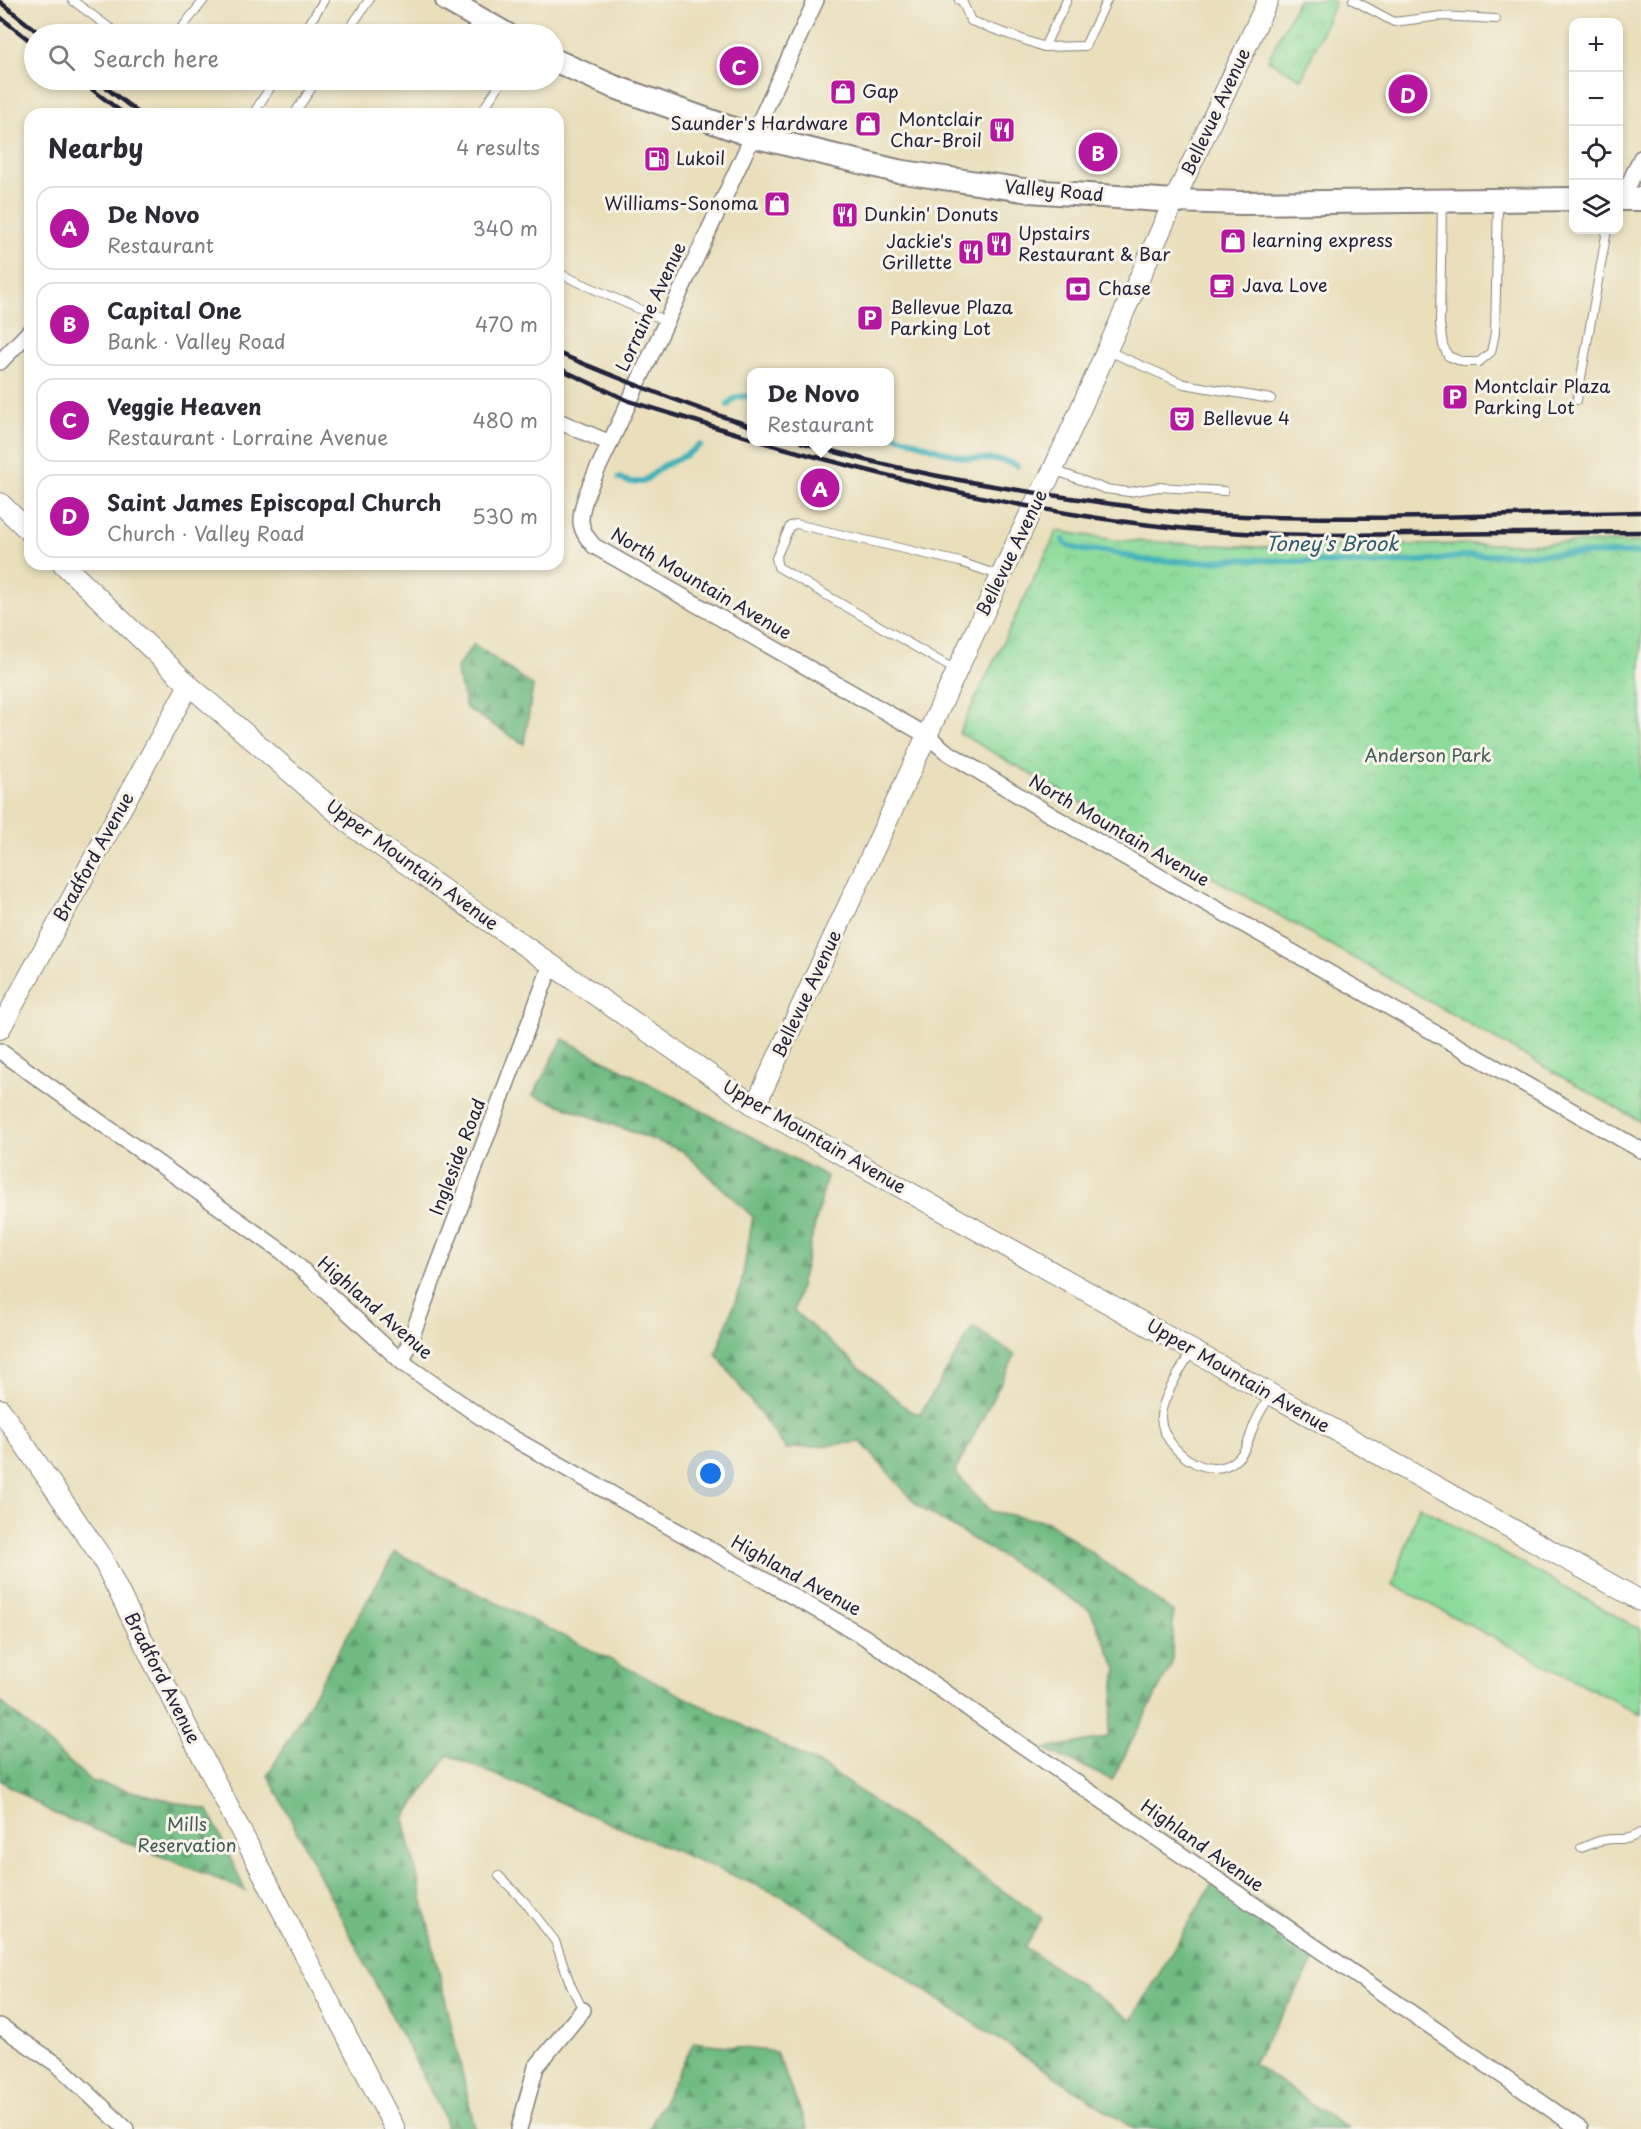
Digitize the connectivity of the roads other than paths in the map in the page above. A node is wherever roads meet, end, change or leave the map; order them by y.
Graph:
1 (72, 0) edge
2 (204, 0) edge
3 (324, 0) edge
4 (369, 0) edge
5 (447, 0) edge
6 (816, 0) edge
7 (959, 0) edge
8 (1067, 0) edge
9 (1107, 0) edge
10 (1268, 0) edge
11 (1353, 0) edge
12 (1496, 19) dead end
13 (104, 24) edge
14 (185, 24) edge
15 (309, 24) edge
16 (353, 24) edge
17 (489, 24) edge
18 (1044, 47) junction
19 (564, 64) edge
20 (269, 90) edge
21 (310, 90) edge
22 (496, 90) edge
23 (257, 108) edge
24 (298, 108) edge
25 (484, 108) edge
26 (753, 136) junction
27 (1641, 158) edge
28 (1498, 200) junction
29 (1569, 200) edge
30 (1174, 201) junction
31 (1442, 201) junction
32 (1625, 201) edge
33 (1606, 234) edge
34 (564, 276) edge
35 (666, 321) junction
36 (24, 337) edge
37 (1106, 351) junction
38 (0, 362) edge
39 (1271, 399) dead end
40 (1577, 400) dead end
41 (564, 424) edge
42 (610, 443) junction
43 (1053, 470) junction
44 (1224, 491) dead end
45 (0, 503) edge
46 (24, 526) edge
47 (585, 536) joint
48 (69, 570) edge
49 (1001, 576) junction
50 (957, 670) junction
51 (189, 685) junction
52 (926, 735) junction
53 (551, 965) junction
54 (0, 1029) edge
55 (0, 1051) edge
56 (755, 1106) junction
57 (1641, 1150) edge
58 (1192, 1349) junction
59 (402, 1362) junction
60 (1270, 1395) junction
61 (0, 1409) edge
62 (1641, 1601) edge
63 (1641, 1833) edge
64 (1581, 1848) dead end
65 (499, 1876) dead end
66 (583, 2010) joint
67 (0, 2026) edge
68 (126, 2129) edge
69 (395, 2129) edge
70 (519, 2129) edge
71 (1580, 2129) edge

1 - 13 lane
2 - 14 lane
3 - 15 lane
4 - 16 lane
5 - 17 main road
6 - 26 street, Lorraine Avenue
7 - 18 lane
8 - 18 lane
9 - 18 lane
10 - 30 street, Bellevue Avenue
11 - 12 lane
19 - 26 main road, Valley Road
20 - 23 lane
21 - 24 lane
22 - 25 lane
26 - 30 main road, Valley Road
26 - 35 street, Lorraine Avenue
27 - 32 street
28 - 29 main road, Valley Road
28 - 31 main road, Valley Road
28 - 31 lane
30 - 31 main road, Valley Road
30 - 37 street, Bellevue Avenue
33 - 40 lane
34 - 35 lane
35 - 42 street, Lorraine Avenue
36 - 38 street
37 - 39 lane
37 - 43 street, Bellevue Avenue
41 - 42 street
42 - 47 street, Lorraine Avenue
43 - 44 lane
43 - 49 street, Bellevue Avenue
45 - 46 street
47 - 52 street, North Mountain Avenue
48 - 51 street, Upper Mountain Avenue
49 - 50 street, Bellevue Avenue
49 - 50 lane
50 - 52 street, Bellevue Avenue
51 - 53 street, Upper Mountain Avenue
51 - 54 street, Bradford Avenue
52 - 56 street, Bellevue Avenue
52 - 57 street, North Mountain Avenue
53 - 56 street, Upper Mountain Avenue
53 - 59 street, Ingleside Road
55 - 59 street, Highland Avenue
56 - 58 street, Upper Mountain Avenue
58 - 60 street, Upper Mountain Avenue
58 - 60 lane
59 - 71 street, Highland Avenue
60 - 62 street, Upper Mountain Avenue
61 - 69 street, Bradford Avenue
63 - 64 lane
65 - 66 lane
66 - 70 street
67 - 68 street

